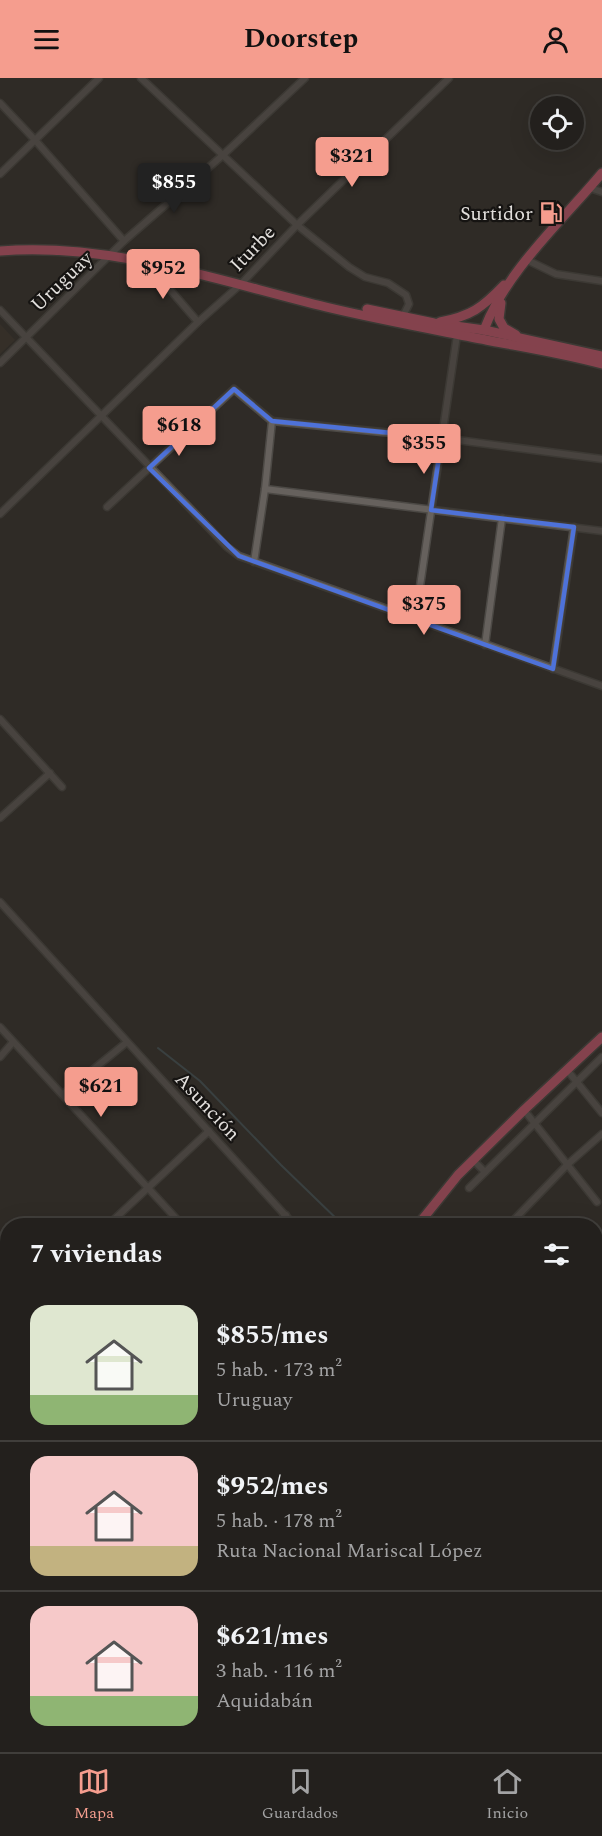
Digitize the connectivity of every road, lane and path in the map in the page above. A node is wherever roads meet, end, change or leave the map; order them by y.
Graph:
1 (99, 78) edge
2 (141, 78) edge
3 (305, 78) edge
4 (449, 78) edge
5 (0, 104) edge
6 (35, 140) junction
7 (223, 154) junction
8 (602, 173) edge
9 (0, 174) edge
10 (590, 188) junction
11 (602, 192) edge
12 (297, 225) junction
13 (124, 241) junction
14 (0, 252) edge
15 (110, 256) junction
16 (527, 260) junction
17 (146, 263) junction
18 (518, 271) junction
19 (602, 281) edge
20 (241, 284) junction
21 (503, 294) junction
22 (312, 302) junction
23 (0, 310) edge
24 (403, 316) junction
25 (198, 322) junction
26 (434, 323) junction
27 (484, 330) junction
28 (447, 332) junction
29 (457, 335) junction
30 (26, 337) junction
31 (529, 341) junction
32 (505, 344) junction
33 (602, 356) edge
34 (0, 363) edge
35 (602, 364) edge
36 (100, 416) junction
37 (272, 421) junction
38 (442, 438) junction
39 (602, 459) edge
40 (149, 468) junction
41 (265, 489) junction
42 (107, 507) dead end
43 (431, 510) junction
44 (0, 513) edge
45 (502, 518) junction
46 (574, 527) junction
47 (602, 531) edge
48 (254, 562) junction
49 (415, 620) junction
50 (485, 645) junction
51 (554, 669) junction
52 (602, 686) edge
53 (0, 719) edge
54 (50, 773) junction
55 (62, 787) dead end
56 (0, 818) edge
57 (0, 902) edge
58 (0, 1027) edge
59 (602, 1037) edge
60 (13, 1042) junction
61 (127, 1042) junction
62 (0, 1057) edge
63 (602, 1057) edge
64 (567, 1070) junction
65 (577, 1081) junction
66 (63, 1094) junction
67 (524, 1110) junction
68 (602, 1113) edge
69 (534, 1123) junction
70 (209, 1131) junction
71 (602, 1134) edge
72 (473, 1160) junction
73 (568, 1164) junction
74 (485, 1172) junction
75 (148, 1188) junction
76 (469, 1188) dead end
77 (597, 1202) dead end
78 (286, 1215) junction
79 (116, 1218) edge
80 (176, 1218) edge
81 (283, 1218) edge
82 (289, 1218) edge
83 (424, 1218) edge
84 (516, 1218) edge

1 - 6 street
2 - 7 street
3 - 7 street, Uruguay
4 - 12 street, Iturbe
5 - 6 street
6 - 9 street
6 - 13 street
7 - 12 street
7 - 13 street, Uruguay
8 - 10 highway
10 - 11 street
10 - 16 highway
12 - 20 street, Iturbe
12 - 24 street
13 - 15 street, Uruguay
14 - 15 highway
15 - 17 highway
15 - 30 street, Uruguay
16 - 18 highway
16 - 19 street
17 - 20 highway
17 - 25 street
18 - 21 highway
18 - 26 highway
20 - 22 highway
20 - 25 street, Iturbe
21 - 27 highway
21 - 31 highway
22 - 24 highway
22 - 28 highway
23 - 30 street
24 - 26 highway
25 - 36 street, Iturbe
26 - 27 highway
27 - 28 highway
27 - 31 highway
27 - 32 highway
28 - 29 highway
29 - 32 highway
29 - 38 street
30 - 34 street, Uruguay
30 - 36 street
31 - 33 highway
32 - 35 highway
36 - 40 street
36 - 44 street, Iturbe
37 - 38 street
37 - 40 street
37 - 41 street
38 - 39 street
38 - 43 street
40 - 42 street
40 - 48 street
41 - 43 street
41 - 48 street
43 - 45 street
43 - 49 street
45 - 46 street
45 - 50 street
46 - 47 street
46 - 51 street
48 - 49 street
49 - 50 street
50 - 51 street
51 - 52 street
53 - 54 street
54 - 55 street
54 - 56 street
57 - 61 street, Asunción
58 - 60 street
59 - 64 highway
60 - 62 street
60 - 66 street
61 - 66 street
61 - 70 street, Asunción
63 - 65 street
64 - 65 street
64 - 67 highway
65 - 68 street
65 - 69 street
66 - 75 street
67 - 69 street
67 - 72 highway
69 - 73 street
69 - 74 street
70 - 75 street
70 - 78 street, Asunción
71 - 73 street
72 - 74 street
72 - 83 highway
73 - 77 street
73 - 84 street
74 - 76 street
75 - 79 street
75 - 80 street
78 - 81 street
78 - 82 street, Asunción

